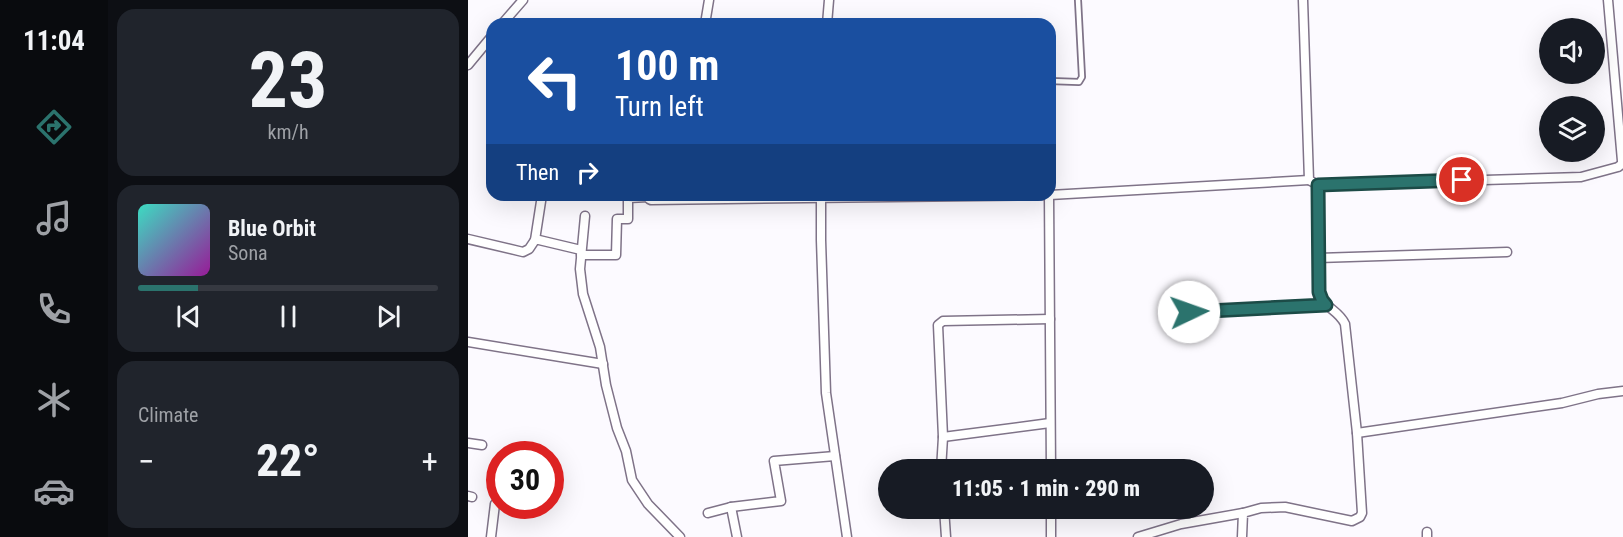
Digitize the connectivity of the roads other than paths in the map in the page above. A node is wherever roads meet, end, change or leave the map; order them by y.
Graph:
1 (523, 0) edge
2 (709, 0) edge
3 (829, 0) edge
4 (1078, 0) edge
5 (1303, 0) edge
6 (1608, 0) edge
7 (507, 18) edge
8 (706, 18) edge
9 (828, 18) edge
10 (486, 43) edge
11 (468, 65) edge
12 (1056, 81) edge
13 (1622, 165) edge
14 (1309, 180) junction
15 (1318, 185) junction
16 (1056, 195) edge
17 (541, 201) edge
18 (628, 201) edge
19 (821, 201) edge
20 (1049, 201) edge
21 (585, 216) dead end
22 (468, 239) edge
23 (535, 240) junction
24 (1507, 252) dead end
25 (581, 253) junction
26 (1318, 258) junction
27 (1326, 305) junction
28 (1189, 312) dead end
29 (1050, 319) junction
30 (468, 342) edge
31 (603, 364) junction
32 (1623, 391) edge
33 (1050, 423) junction
34 (1357, 433) junction
35 (943, 437) junction
36 (468, 443) edge
37 (482, 445) dead end
38 (835, 456) junction
39 (942, 459) edge
40 (1051, 459) edge
41 (731, 507) junction
42 (708, 513) dead end
43 (1244, 513) junction
44 (493, 519) edge
45 (945, 519) edge
46 (1051, 519) edge
47 (1153, 535) edge
48 (491, 537) edge
49 (680, 537) edge
50 (737, 537) edge
51 (847, 537) edge
52 (946, 537) edge
53 (1051, 537) edge
54 (1138, 537) edge
55 (1242, 537) edge

1 - 7 street
2 - 8 street
3 - 9 street
4 - 12 lane
5 - 14 street
6 - 13 street
10 - 11 street
13 - 15 street
14 - 15 street
14 - 16 street
15 - 26 street
17 - 23 street
18 - 25 street
19 - 38 street
20 - 29 street
21 - 25 street
22 - 23 street
23 - 25 street
24 - 26 street
25 - 31 street
26 - 27 street
27 - 28 street
27 - 34 street
29 - 33 street
29 - 35 street
30 - 31 street
31 - 49 street
32 - 34 street
33 - 35 street
33 - 40 street
34 - 43 street
35 - 39 street
36 - 37 street
38 - 41 street
38 - 51 street
41 - 42 street
41 - 50 street
43 - 47 street
43 - 55 street
44 - 48 street
45 - 52 street
46 - 53 street
47 - 54 street

